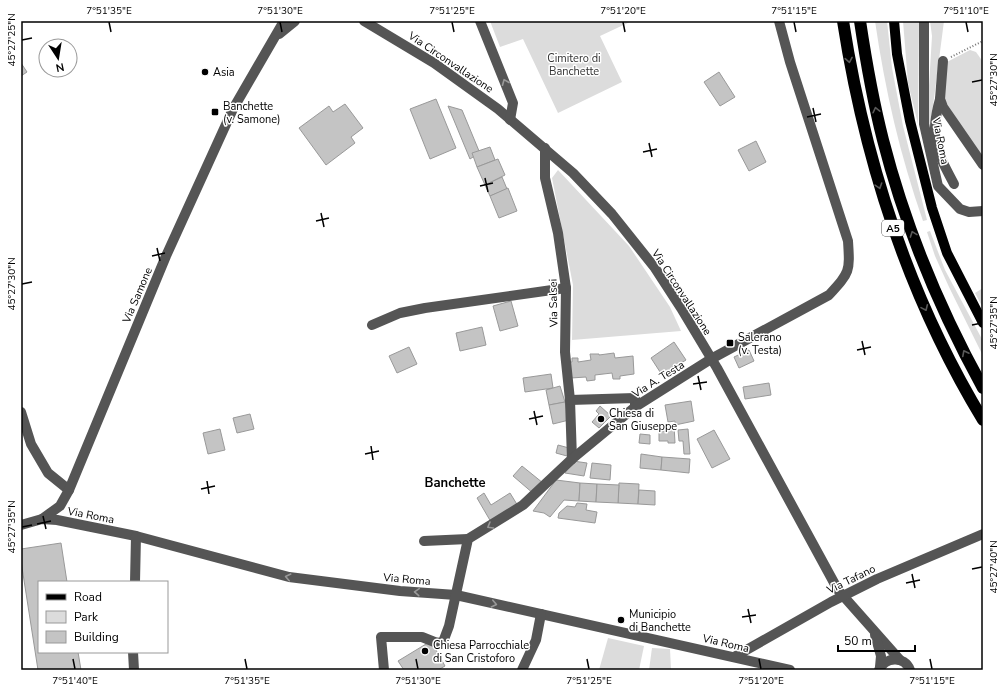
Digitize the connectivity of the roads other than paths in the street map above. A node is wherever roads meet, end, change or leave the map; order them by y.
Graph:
1 (284, 21) edge
2 (295, 21) edge
3 (365, 21) edge
4 (480, 21) edge
5 (779, 21) edge
6 (843, 21) edge
7 (860, 21) edge
8 (894, 21) edge
9 (924, 21) edge
10 (278, 35) junction
11 (943, 60) road end
12 (940, 99) junction
13 (510, 120) junction
14 (545, 148) junction
15 (983, 165) edge
16 (954, 184) dead end
17 (983, 211) edge
18 (566, 288) junction
19 (983, 323) edge
20 (372, 325) dead end
21 (711, 359) junction
22 (983, 388) edge
23 (570, 400) junction
24 (635, 407) junction
25 (21, 412) edge
26 (983, 420) edge
27 (572, 459) junction
28 (69, 490) junction
29 (42, 519) junction
30 (21, 525) edge
31 (983, 534) edge
32 (136, 536) junction
33 (468, 539) junction
34 (424, 541) dead end
35 (134, 581) edge
36 (456, 595) junction
37 (843, 596) junction
38 (541, 614) junction
39 (875, 633) junction
40 (133, 653) edge
41 (734, 656) junction
42 (900, 660) junction
43 (879, 669) edge
44 (134, 670) edge
45 (384, 670) edge
46 (522, 670) edge
47 (790, 670) edge
48 (910, 670) edge

1 - 10 street, Via Samone
2 - 10 street, Via Samone
3 - 13 street, Via Circonvallazione
13 -> 4 street
5 - 21 street, Via A. Testa
6 -> 26 highway, A5
22 -> 7 highway, A5
8 - 19 main road
9 - 17 street, Via Roma
10 - 28 street, Via Samone
11 - 12 street
12 - 15 street
12 - 16 street
13 - 14 street, Via Circonvallazione
14 - 18 street, Via Salsei
14 - 21 street, Via Circonvallazione
18 - 20 street
18 - 23 street, Via Salsei
21 - 24 street, Via A. Testa
21 - 37 street, Via Circonvallazione
23 - 24 street
23 - 27 street, Via Salsei
24 - 27 street, Via A. Testa
25 - 28 street
27 -> 33 street, Via A. Testa
28 - 29 street, Via Samone
29 - 30 street, Via Roma
29 - 32 street, Via Roma
31 - 37 street, Via Tafano
32 - 35 street
36 -> 32 street, Via Roma
33 - 34 street
33 - 36 street
36 -> 38 street, Via Roma
36 - 45 street
37 - 39 street, Via Circonvallazione
37 - 41 street, Via Tafano
38 - 41 street, Via Roma
38 - 46 street
39 - 42 street, Via Circonvallazione
39 - 43 street, Via Circonvallazione
40 - 44 street
41 - 47 street, Via Roma
42 - 43 street
42 - 48 street, Via Circonvallazione

